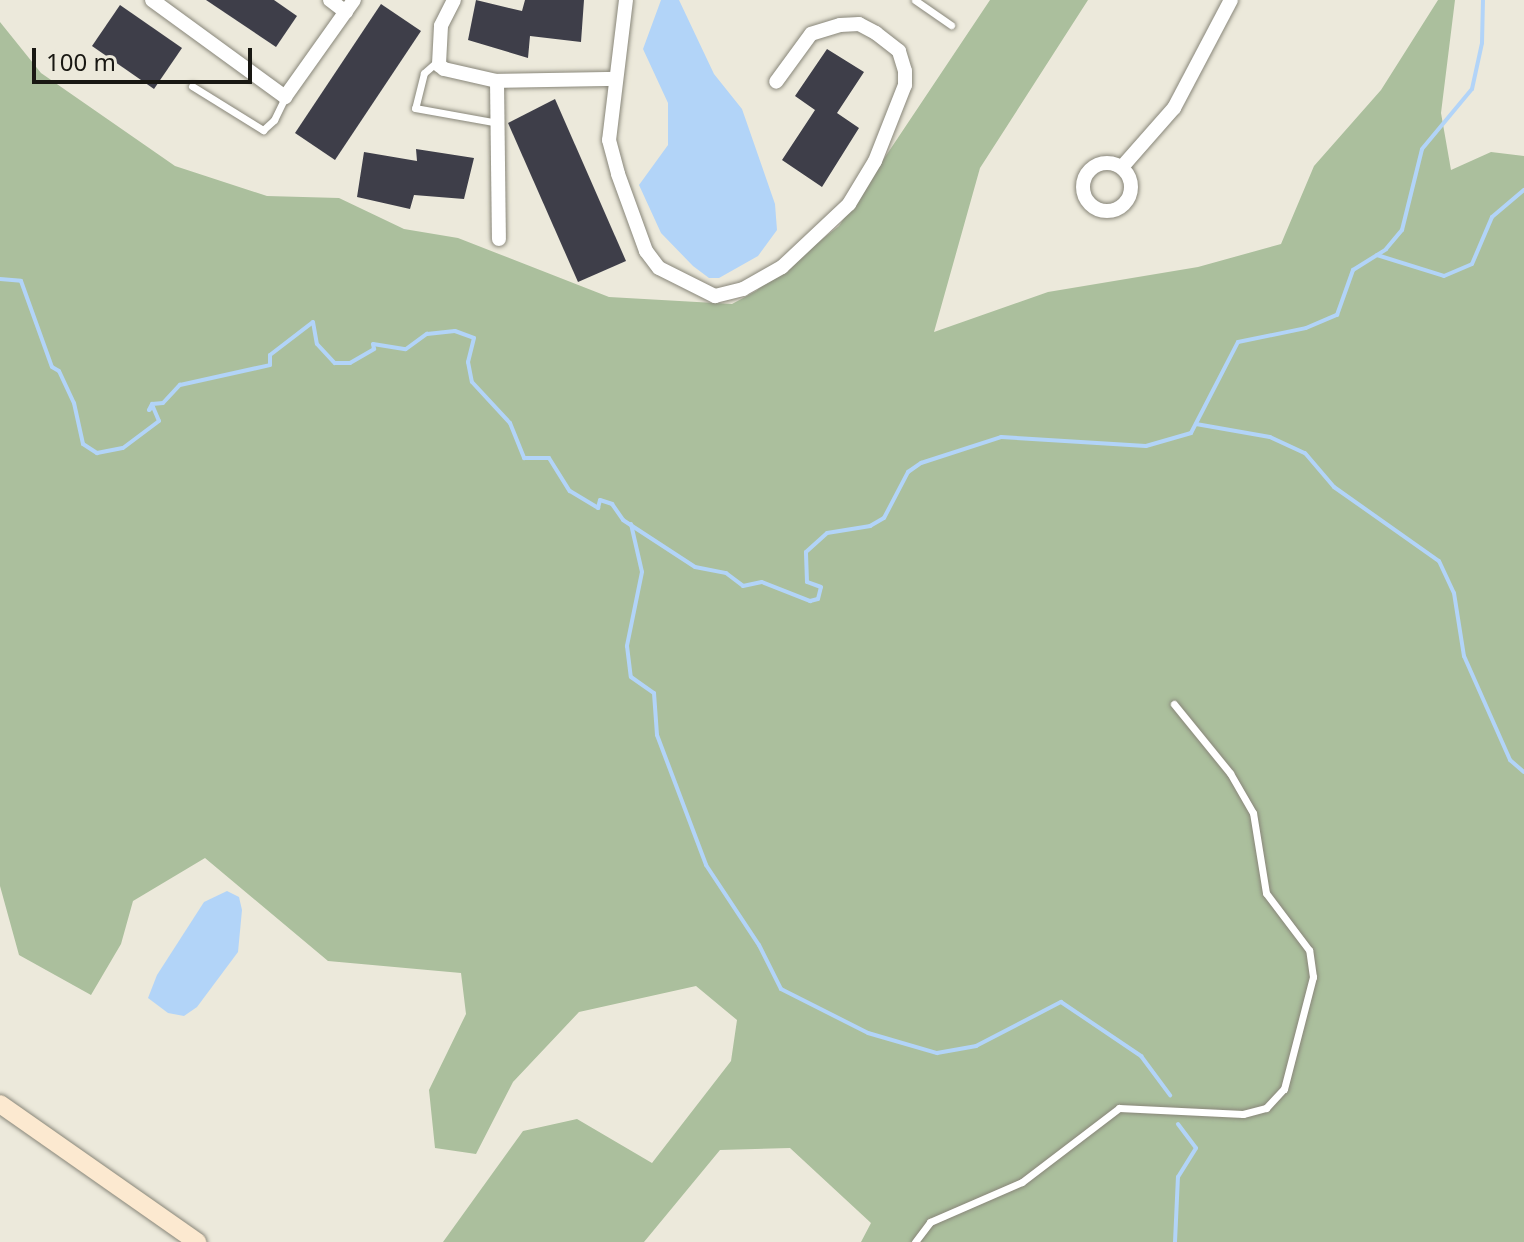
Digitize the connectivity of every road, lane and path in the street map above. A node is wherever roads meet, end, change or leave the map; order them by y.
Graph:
1 (152, 0) edge
2 (330, 0) edge
3 (454, 0) edge
4 (626, 0) edge
5 (915, 0) edge
6 (1231, 0) edge
7 (927, 3) edge
8 (350, 6) edge
9 (951, 25) dead end
10 (439, 60) junction
11 (614, 79) junction
12 (497, 81) junction
13 (776, 82) dead end
14 (192, 86) dead end
15 (285, 97) junction
16 (498, 123) junction
17 (1122, 167) dead end
18 (499, 239) dead end
19 (1174, 704) dead end
20 (0, 1104) edge
21 (197, 1242) edge
22 (915, 1242) edge

1 - 15 street
2 - 8 street
3 - 10 street
4 - 11 street
5 - 7 lane
6 - 17 street
7 - 9 lane
8 - 15 street
10 - 12 street
10 - 16 lane
11 - 12 street
11 - 13 street
12 - 16 street
14 - 15 lane
16 - 18 street
19 - 22 lane
20 - 21 street

